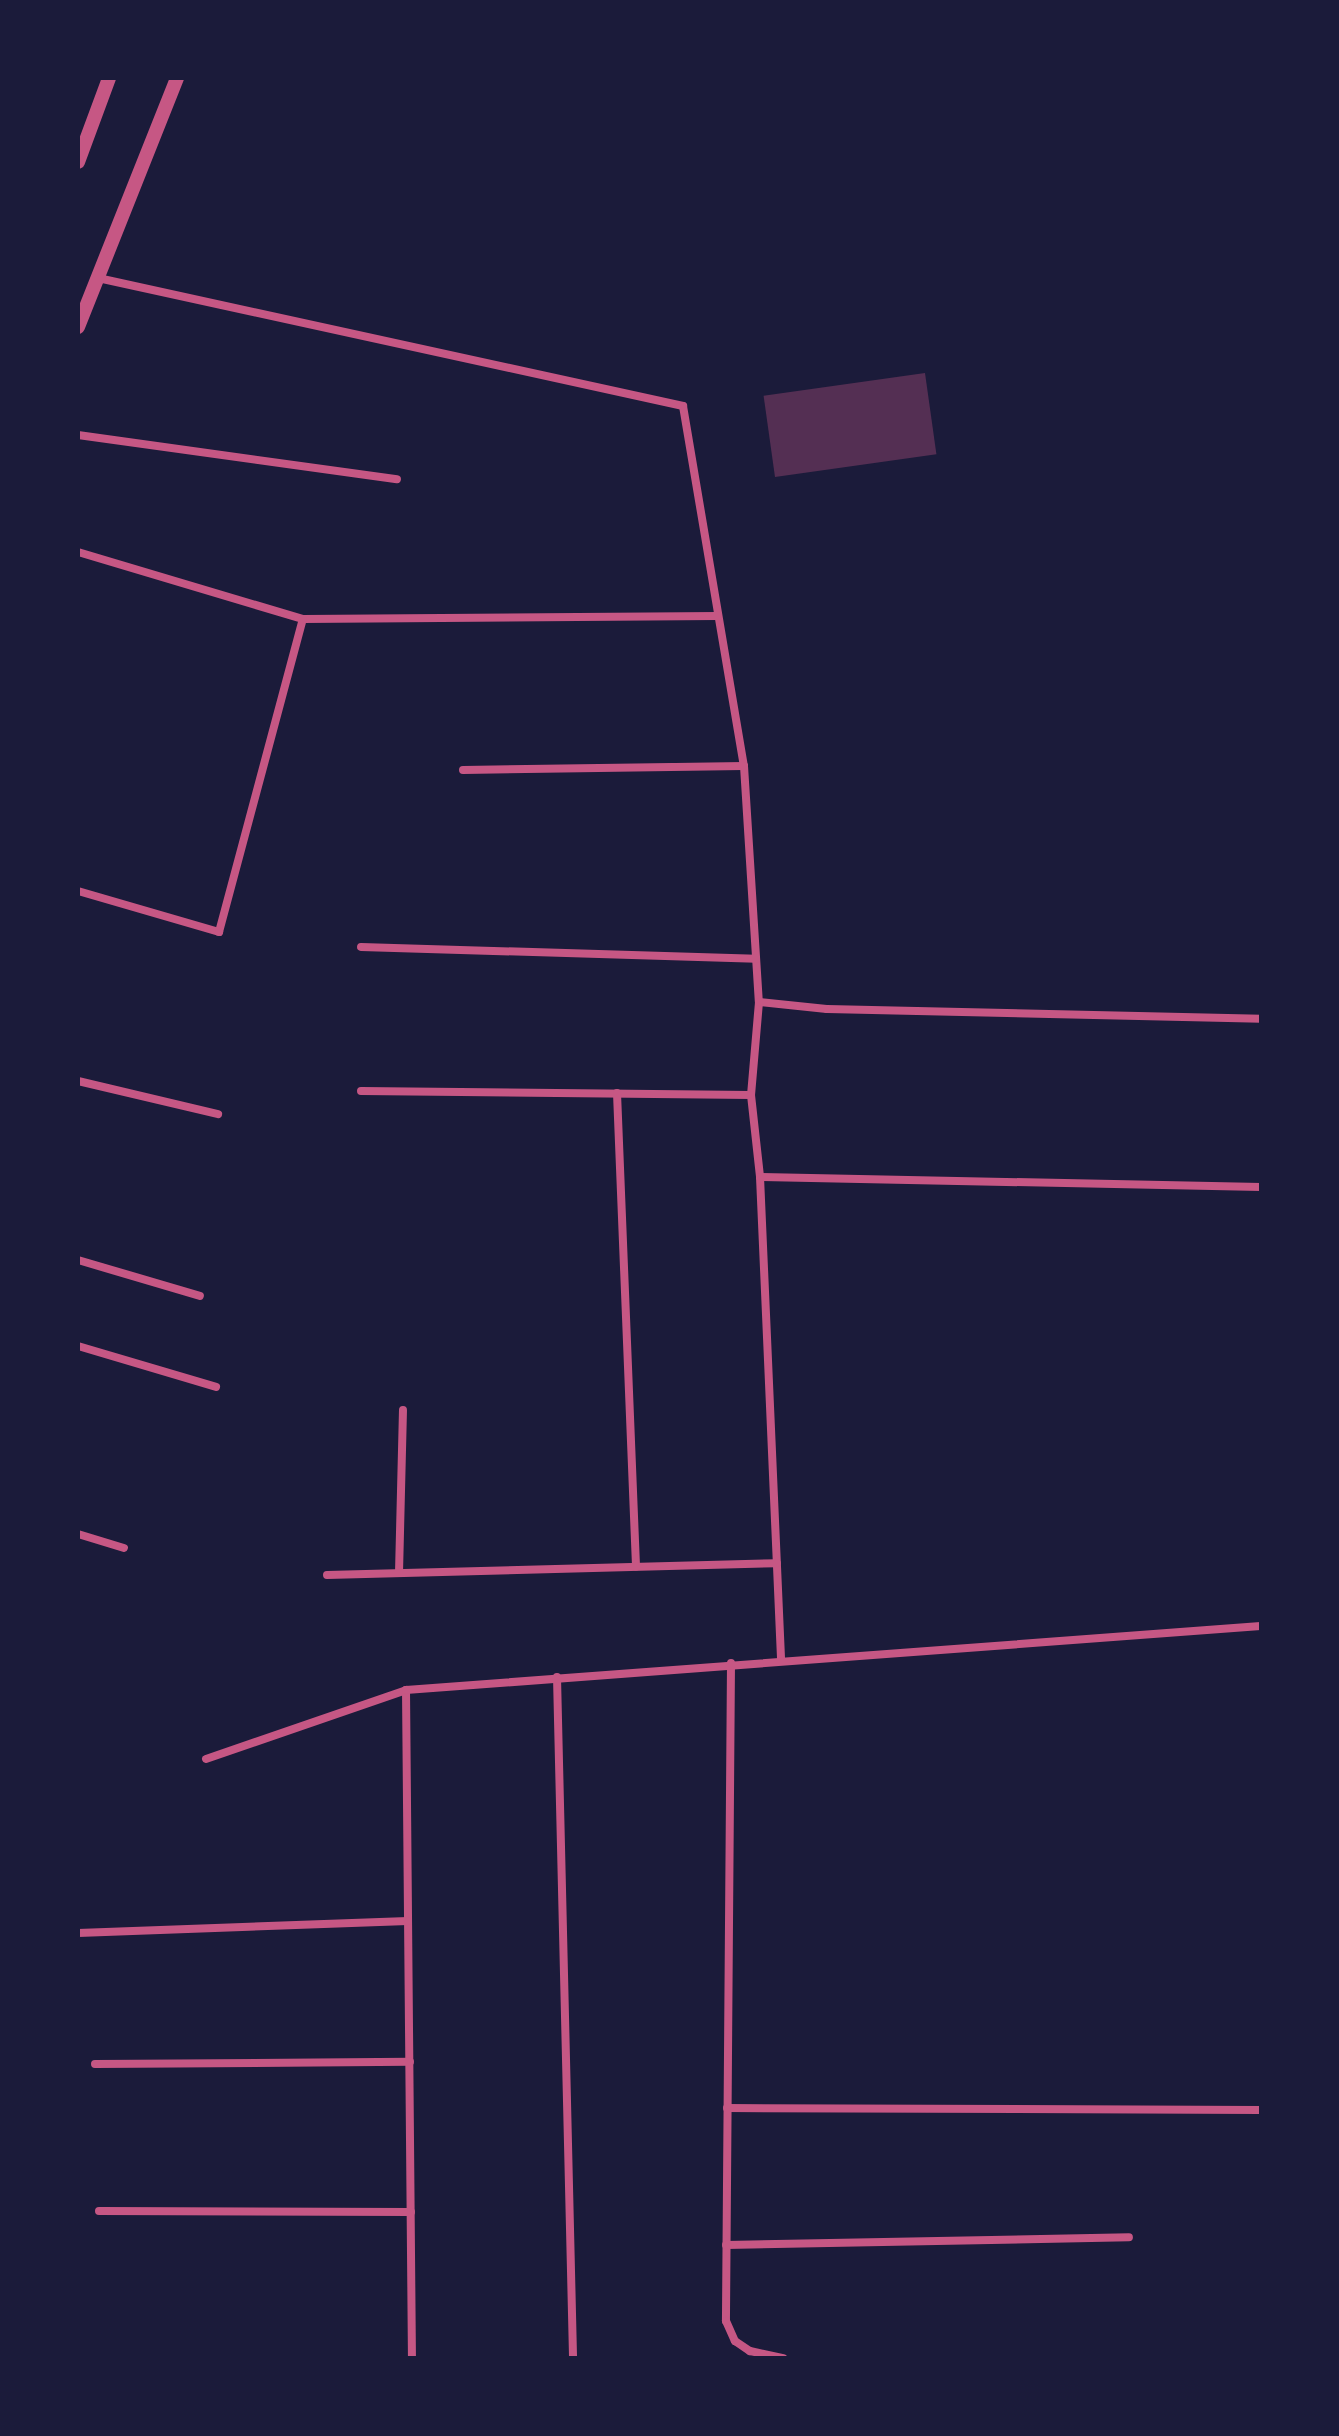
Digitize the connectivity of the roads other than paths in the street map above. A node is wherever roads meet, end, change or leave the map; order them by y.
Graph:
1 (109, 78) edge
2 (177, 78) edge
3 (78, 162) edge
4 (98, 278) junction
5 (78, 327) edge
6 (78, 435) edge
7 (397, 479) dead end
8 (78, 552) edge
9 (718, 616) junction
10 (303, 619) junction
11 (744, 766) junction
12 (463, 770) dead end
13 (78, 891) edge
14 (361, 947) dead end
15 (756, 959) junction
16 (759, 1002) junction
17 (1261, 1019) edge
18 (78, 1081) edge
19 (361, 1091) dead end
20 (617, 1093) junction
21 (751, 1095) junction
22 (218, 1114) dead end
23 (760, 1177) junction
24 (1261, 1187) edge
25 (78, 1260) edge
26 (200, 1296) dead end
27 (78, 1346) edge
28 (216, 1387) dead end
29 (403, 1410) dead end
30 (78, 1534) edge
31 (124, 1548) dead end
32 (777, 1563) junction
33 (636, 1567) junction
34 (399, 1573) junction
35 (327, 1575) dead end
36 (1261, 1626) edge
37 (781, 1659) junction
38 (731, 1663) junction
39 (557, 1677) junction
40 (406, 1690) junction
41 (206, 1759) dead end
42 (408, 1921) junction
43 (78, 1933) edge
44 (410, 2062) junction
45 (95, 2064) dead end
46 (727, 2108) junction
47 (1261, 2110) edge
48 (99, 2211) dead end
49 (411, 2212) junction
50 (1129, 2237) dead end
51 (726, 2245) junction
52 (412, 2358) edge
53 (573, 2358) edge
54 (783, 2358) edge

1 - 3 street
2 - 4 street
4 - 5 street
4 - 9 street
6 - 7 street
8 - 10 street
9 - 10 street
9 - 11 street
10 - 13 street
11 - 12 street
11 - 15 street
14 - 15 street
15 - 16 street
16 - 17 street
16 - 21 street
18 - 22 street
19 - 20 street
20 - 21 street
20 - 33 street
21 - 23 street
23 - 24 street
23 - 32 street
25 - 26 street
27 - 28 street
29 - 34 street
30 - 31 street
32 - 33 street
32 - 37 street
33 - 34 street
34 - 35 street
36 - 37 street
37 - 38 street
38 - 39 street
38 - 46 street
39 - 40 street
39 - 53 street
40 - 41 street
40 - 42 street
42 - 43 street
42 - 44 street
44 - 45 street
44 - 49 street
46 - 47 street
46 - 51 street
48 - 49 street
49 - 52 street
50 - 51 street
51 - 54 street

